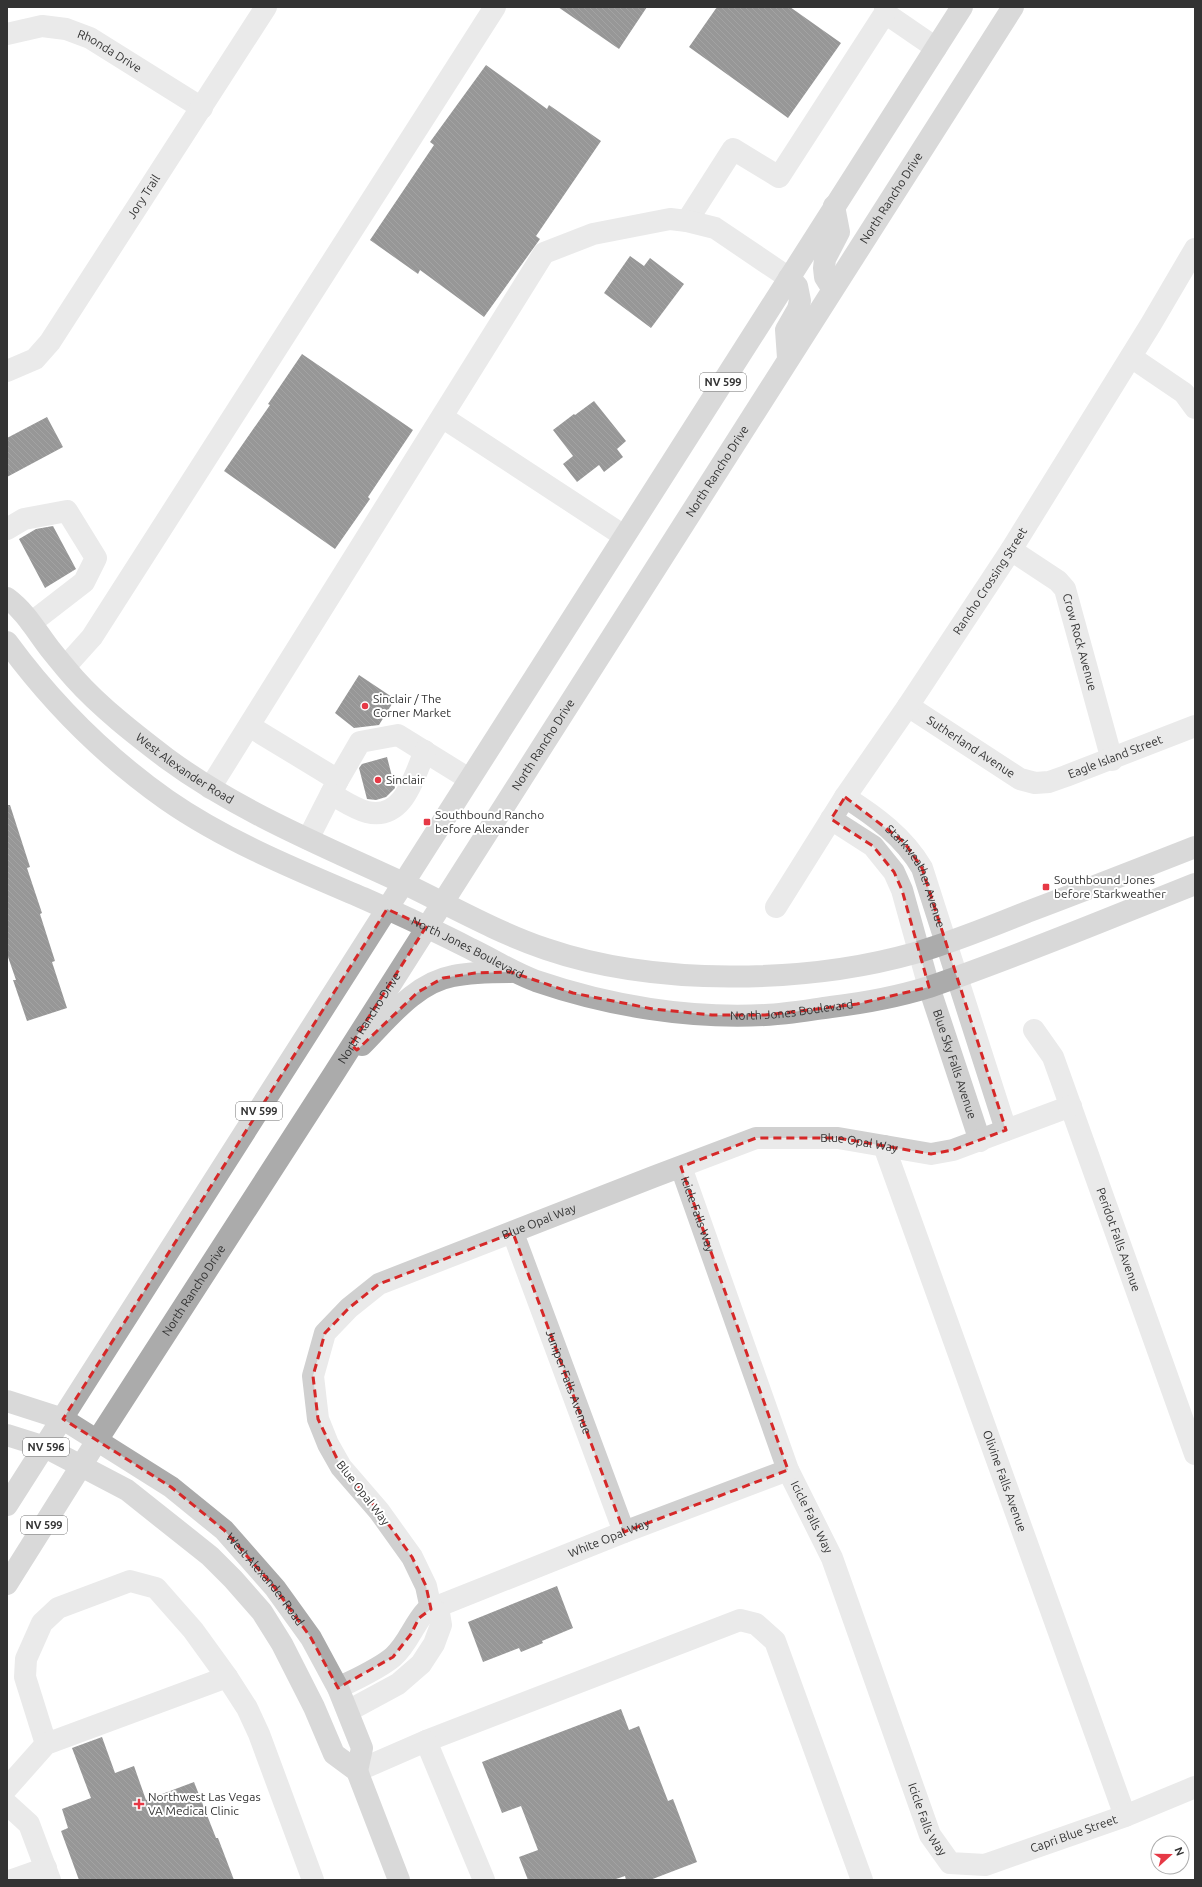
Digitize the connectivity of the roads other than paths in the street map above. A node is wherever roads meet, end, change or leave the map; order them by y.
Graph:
1 (266, 7) edge
2 (495, 7) edge
3 (962, 7) edge
4 (1013, 7) edge
5 (885, 10) edge
6 (7, 34) edge
7 (936, 48) junction
8 (202, 108) junction
9 (834, 206) junction
10 (687, 221) junction
11 (1195, 249) edge
12 (789, 278) junction
13 (832, 288) junction
14 (1131, 357) junction
15 (788, 358) junction
16 (7, 372) edge
17 (1195, 408) edge
18 (442, 417) junction
19 (7, 529) edge
20 (624, 536) junction
21 (1011, 550) junction
22 (7, 598) edge
23 (31, 623) junction
24 (7, 642) edge
25 (65, 667) junction
26 (908, 706) junction
27 (249, 726) junction
28 (1195, 726) edge
29 (99, 745) junction
30 (425, 751) junction
31 (1112, 760) junction
32 (469, 779) junction
33 (1035, 783) joint
34 (335, 787) junction
35 (210, 788) junction
36 (845, 797) junction
37 (831, 819) junction
38 (881, 822) junction
39 (308, 839) junction
40 (868, 842) junction
41 (1195, 847) edge
42 (404, 884) junction
43 (1195, 884) edge
44 (442, 902) junction
45 (776, 907) dead end
46 (387, 909) junction
47 (426, 927) junction
48 (947, 943) junction
49 (920, 952) junction
50 (512, 972) junction
51 (957, 977) junction
52 (929, 987) junction
53 (1034, 1030) dead end
54 (332, 1075) junction
55 (990, 1079) junction
56 (962, 1087) junction
57 (1071, 1106) junction
58 (1006, 1130) junction
59 (980, 1141) junction
60 (884, 1146) junction
61 (681, 1167) junction
62 (513, 1233) junction
63 (7, 1401) edge
64 (63, 1419) junction
65 (7, 1435) edge
66 (98, 1439) junction
67 (45, 1447) junction
68 (1195, 1454) edge
69 (81, 1466) junction
70 (788, 1470) junction
71 (7, 1505) edge
72 (624, 1532) junction
73 (7, 1584) edge
74 (431, 1609) junction
75 (412, 1634) junction
76 (434, 1644) junction
77 (227, 1677) junction
78 (338, 1688) junction
79 (348, 1711) junction
80 (426, 1741) junction
81 (46, 1744) junction
82 (357, 1771) junction
83 (1195, 1787) edge
84 (7, 1788) edge
85 (7, 1804) edge
86 (1125, 1816) junction
87 (950, 1863) joint
88 (48, 1874) edge
89 (12, 1880) edge
90 (313, 1880) edge
91 (399, 1880) edge
92 (484, 1880) edge
93 (862, 1880) edge

1 - 8 street, Jory Trail
2 - 25 street
3 - 7 main road, NV 599
4 - 13 main road, North Rancho Drive / NV 599
5 - 7 street
5 - 10 street
6 - 8 street, Rhonda Drive
7 - 9 main road, NV 599
8 - 16 street, Jory Trail
9 - 12 main road, NV 599
9 - 13 main road
10 - 12 street
10 - 18 street
11 - 14 street, Rancho Crossing Street
12 - 15 main road
12 - 20 main road, NV 599
13 - 15 main road, North Rancho Drive / NV 599
14 - 17 street
14 - 21 street, Rancho Crossing Street
15 - 44 main road, North Rancho Drive / NV 599
18 - 20 street
18 - 27 street
19 - 23 street
20 - 32 main road, NV 599
21 - 26 street, Rancho Crossing Street
21 - 31 street, Crow Rock Avenue
22 - 23 main road, West Alexander Road
23 - 25 main road, West Alexander Road
24 - 29 main road
25 - 35 main road, West Alexander Road
26 - 33 street, Sutherland Avenue
26 - 36 street, Rancho Crossing Street
27 - 34 street
27 - 35 street
28 - 31 street, Eagle Island Street
29 - 35 main road
29 - 46 main road
30 - 32 street
30 - 34 street
30 - 34 street
31 - 33 street, Eagle Island Street
32 - 42 main road, NV 599
34 - 39 street
35 - 39 main road, West Alexander Road
36 - 37 street, Rancho Crossing Street
36 - 38 street, Starkweather Avenue
37 - 40 street, Starkweather Avenue
37 - 45 street, Rancho Crossing Street
38 - 40 street
38 - 48 street, Starkweather Avenue
39 - 42 main road, West Alexander Road
40 - 49 street, Starkweather Avenue
41 - 48 main road
42 - 44 main road
42 - 46 main road, NV 599
43 - 51 main road, North Jones Boulevard
44 - 47 main road, North Rancho Drive / NV 599
44 - 49 main road
46 - 47 main road, North Jones Boulevard
46 - 64 main road, NV 599
47 - 50 main road, North Jones Boulevard
47 - 54 main road, North Rancho Drive / NV 599
48 - 49 main road
48 - 51 street, Starkweather Avenue
49 - 52 street, Starkweather Avenue
50 - 52 main road, North Jones Boulevard
50 - 54 main road
51 - 52 main road, North Jones Boulevard
51 - 55 street
52 - 56 street, Blue Sky Falls Avenue
53 - 57 street, Peridot Falls Avenue
54 - 66 main road, North Rancho Drive / NV 599
55 - 56 street
55 - 58 street
56 - 59 street, Blue Sky Falls Avenue
57 - 58 street, Blue Opal Way
57 - 68 street, Peridot Falls Avenue
58 - 59 street, Blue Opal Way
59 - 60 street, Blue Opal Way
60 - 61 street, Blue Opal Way
60 - 86 street, Olivine Falls Avenue
61 - 62 street, Blue Opal Way
61 - 70 street, Icicle Falls Way
62 - 72 street, Juniper Falls Avenue
62 - 74 street, Blue Opal Way
63 - 64 main road, NV 596
64 - 66 main road, NV 596
64 - 67 main road, NV 599
65 - 67 main road, NV 596
66 - 69 main road, North Rancho Drive / NV 599
66 - 78 main road, West Alexander Road
67 - 69 main road, NV 596
67 - 71 main road, NV 599
69 - 73 main road, North Rancho Drive / NV 599
69 - 82 main road, West Alexander Road
70 - 72 street, White Opal Way
70 - 87 street, Icicle Falls Way
72 - 74 street, White Opal Way
74 - 75 street
74 - 76 street, Blue Opal Way
75 - 76 street
75 - 78 street
76 - 79 street, Blue Opal Way
77 - 81 street
77 - 81 street
77 - 90 street
78 - 79 main road, West Alexander Road
79 - 82 main road, West Alexander Road
80 - 82 street
80 - 92 street
80 - 93 street
81 - 84 street
82 - 91 main road
83 - 86 street, Capri Blue Street
85 - 88 street
86 - 87 street, Capri Blue Street
88 - 89 street

